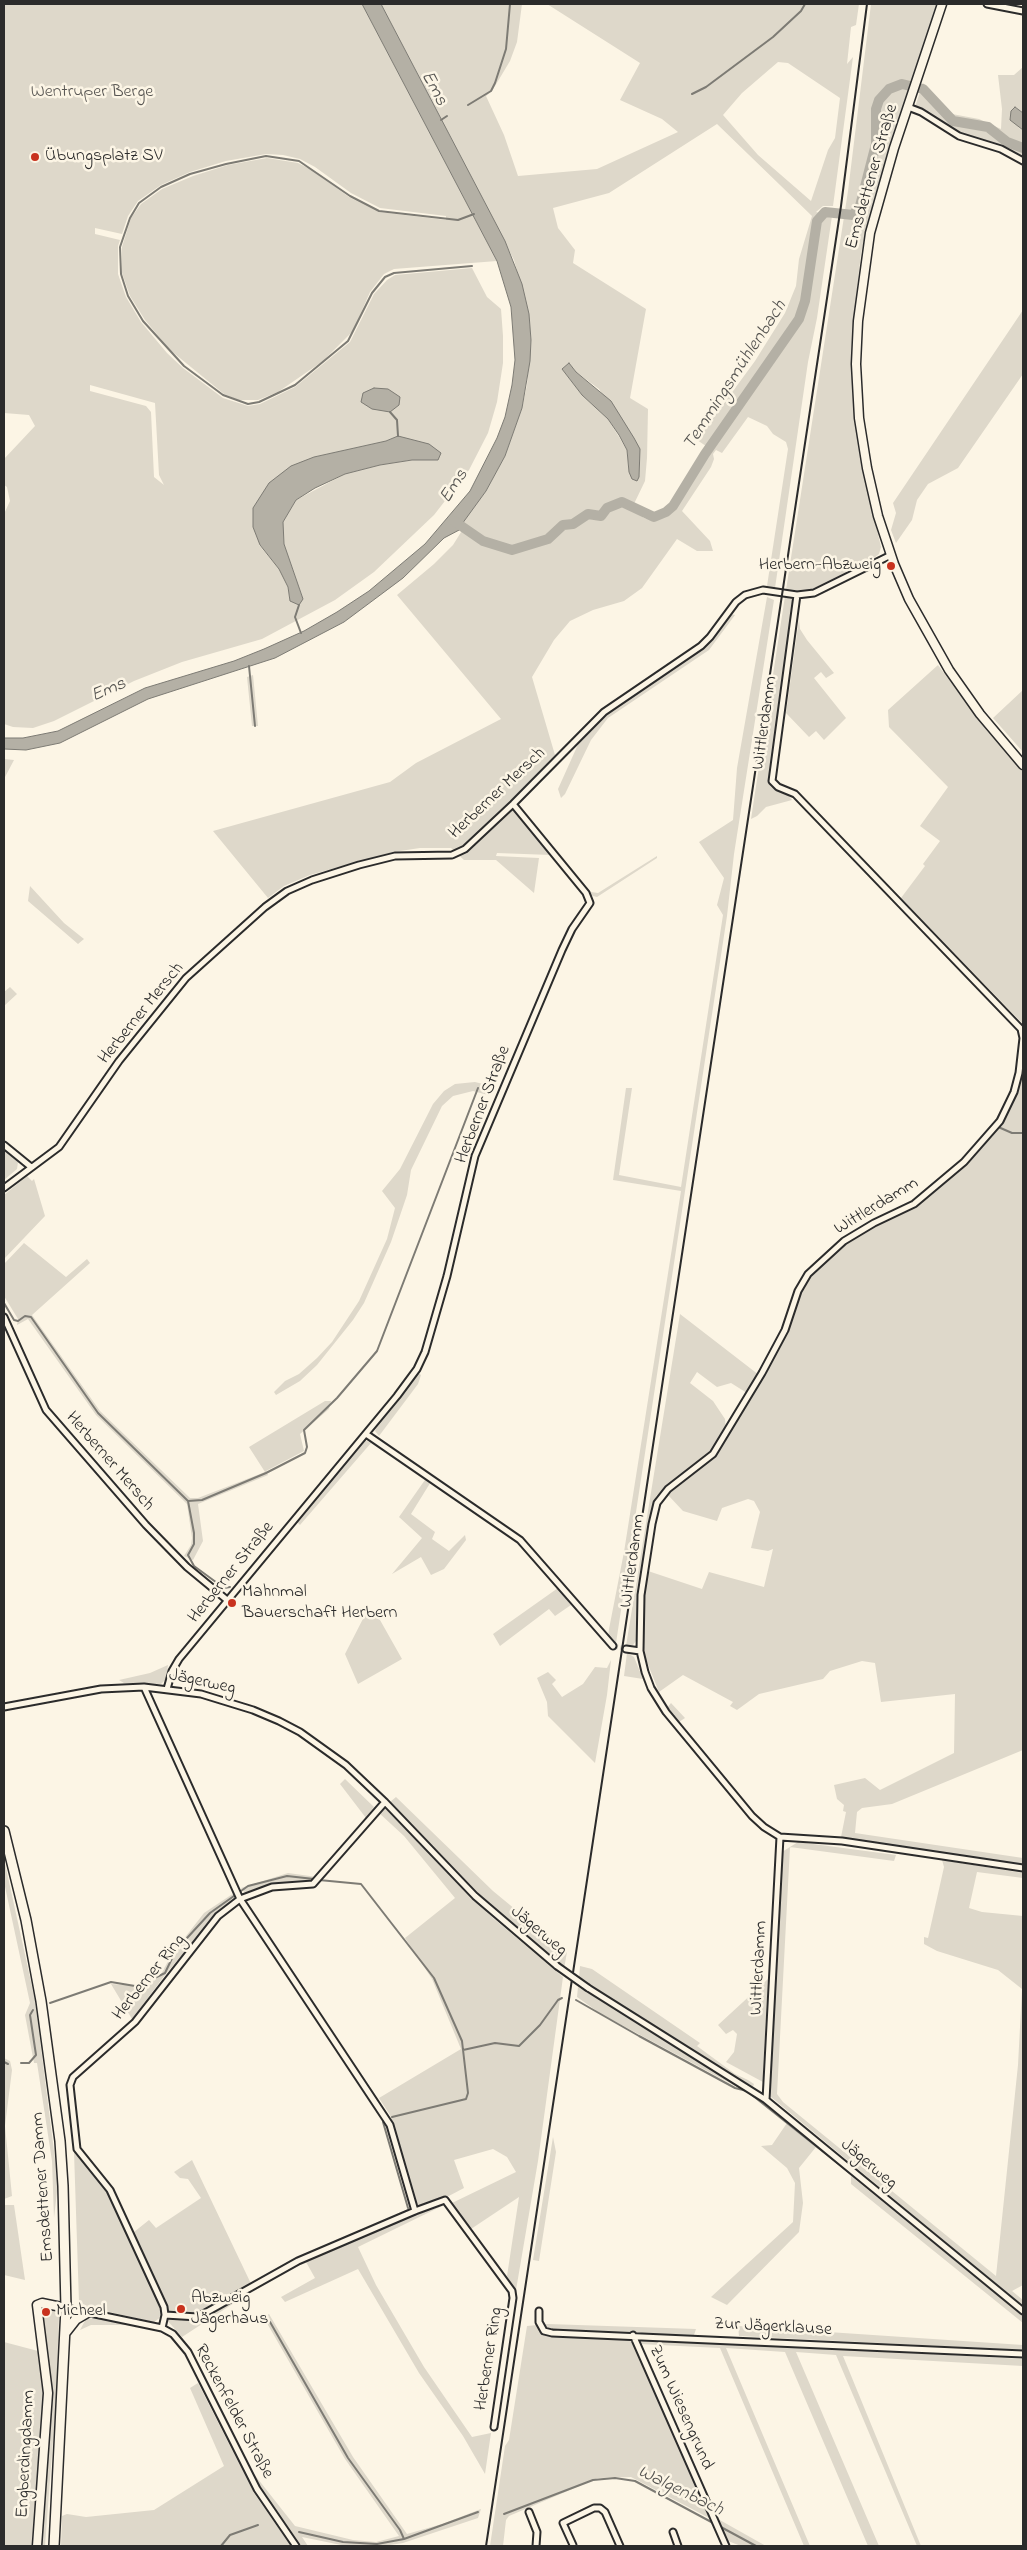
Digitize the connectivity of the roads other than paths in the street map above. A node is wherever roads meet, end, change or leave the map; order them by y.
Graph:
1 (942, 4) edge
2 (987, 4) edge
3 (1023, 11) edge
4 (908, 107) junction
5 (1023, 161) edge
6 (891, 555) junction
7 (798, 595) junction
8 (1023, 765) edge
9 (513, 804) junction
10 (4, 1145) edge
11 (31, 1166) junction
12 (4, 1188) edge
13 (4, 1317) edge
14 (366, 1434) junction
15 (227, 1600) junction
16 (613, 1646) tunnel mouth
17 (626, 1649) tunnel mouth
18 (640, 1651) junction
19 (144, 1686) junction
20 (167, 1689) junction
21 (4, 1707) edge
22 (385, 1802) junction
23 (4, 1831) edge
24 (780, 1837) junction
25 (1023, 1868) edge
26 (240, 1899) junction
27 (766, 2100) junction
28 (415, 2210) junction
29 (66, 2308) junction
30 (539, 2310) dead end
31 (1023, 2311) edge
32 (88, 2312) junction
33 (165, 2315) junction
34 (162, 2328) junction
35 (65, 2333) junction
36 (633, 2335) junction
37 (1023, 2354) edge
38 (494, 2427) dead end
39 (529, 2512) dead end
40 (673, 2532) dead end
41 (573, 2545) dead end
42 (37, 2546) edge
43 (54, 2546) edge
44 (296, 2546) edge
45 (536, 2546) edge
46 (620, 2546) edge
47 (678, 2546) edge
48 (726, 2546) edge

1 - 4 street, Emsdettener Straße
2 - 3 street
4 - 5 street
4 - 6 street, Emsdettener Straße
6 - 7 street, Herberner Mersch
6 - 8 street, Emsdettener Straße
7 - 9 street, Herberner Mersch
7 - 18 street, Wittlerdamm
9 - 11 street, Herberner Mersch
9 - 14 street, Herberner Straße
10 - 11 street
11 - 12 street, Herberner Mersch
13 - 15 street, Herberner Mersch
14 - 15 street, Herberner Straße
14 - 16 street
15 - 20 street, Herberner Straße
17 - 18 street
18 - 24 street, Wittlerdamm
19 - 20 street, Jägerweg
19 - 21 street, Jägerweg
19 - 26 street
20 - 22 street, Jägerweg
22 - 26 street, Herberner Ring
22 - 27 street, Jägerweg, bridge
23 - 29 main road, Emsdettener Damm
24 - 25 street, Wittlerdamm
24 - 27 street, Wittlerdamm
26 - 28 street
26 - 33 street, Herberner Ring
27 - 31 street, Jägerweg
28 - 33 street, Herberner Ring
28 - 38 street, Herberner Ring
29 - 32 street, Reckenfelder Straße
29 - 35 main road, Emsdettener Damm
29 - 42 street, Engberdingdamm
30 - 36 street, Zur Jägerklause
32 - 34 street, Reckenfelder Straße
32 - 35 main road
33 - 34 street
34 - 44 street, Reckenfelder Straße
35 - 43 main road, Emsdettener Damm
36 - 37 street, Zur Jägerklause
36 - 48 street, Zum Wiesengrund
39 - 45 street
40 - 47 street
41 - 46 street

